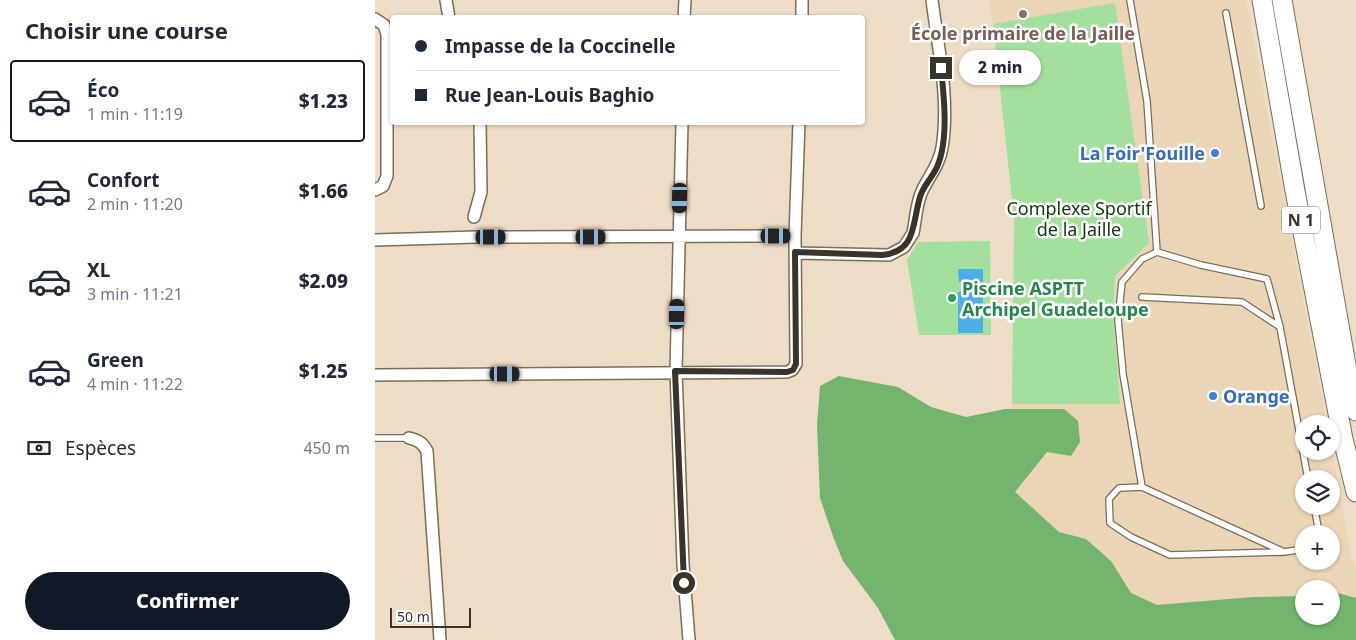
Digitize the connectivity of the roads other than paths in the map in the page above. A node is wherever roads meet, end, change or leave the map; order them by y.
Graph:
1 (446, 0) edge
2 (685, 0) edge
3 (802, 0) edge
4 (932, 0) edge
5 (1130, 0) edge
6 (1251, 0) edge
7 (1263, 0) edge
8 (1283, 0) edge
9 (1292, 0) edge
10 (1226, 13) dead end
11 (448, 15) edge
12 (684, 15) edge
13 (802, 15) edge
14 (375, 19) edge
15 (1280, 102) junction
16 (480, 125) edge
17 (682, 125) edge
18 (799, 125) edge
19 (1306, 133) junction
20 (375, 190) edge
21 (1261, 206) dead end
22 (475, 217) dead end
23 (679, 236) junction
24 (795, 236) junction
25 (375, 240) edge
26 (795, 252) junction
27 (1157, 252) junction
28 (1142, 296) dead end
29 (1280, 327) junction
30 (675, 371) junction
31 (375, 375) edge
32 (1356, 412) edge
33 (375, 438) edge
34 (409, 438) joint
35 (1307, 470) edge
36 (1142, 487) junction
37 (1356, 492) edge
38 (1295, 550) edge
39 (1283, 552) junction
40 (440, 640) edge
41 (689, 640) edge

1 - 11 street
2 - 12 street
3 - 13 street
4 - 26 street
5 - 27 lane
6 - 15 highway
7 - 15 highway, N 1
8 - 19 highway, N 1
9 - 19 street
10 - 21 lane
14 - 20 street
15 - 37 highway, N 1
16 - 22 street
17 - 23 street
18 - 24 street
19 - 32 highway, N 1
23 - 24 street
23 - 25 street
23 - 30 street
24 - 26 street
26 - 30 street
27 - 29 lane
27 - 36 lane
28 - 29 lane
29 - 35 lane
30 - 31 street
30 - 41 street
33 - 34 lane
34 - 40 street
36 - 39 lane
36 - 39 lane
38 - 39 lane

